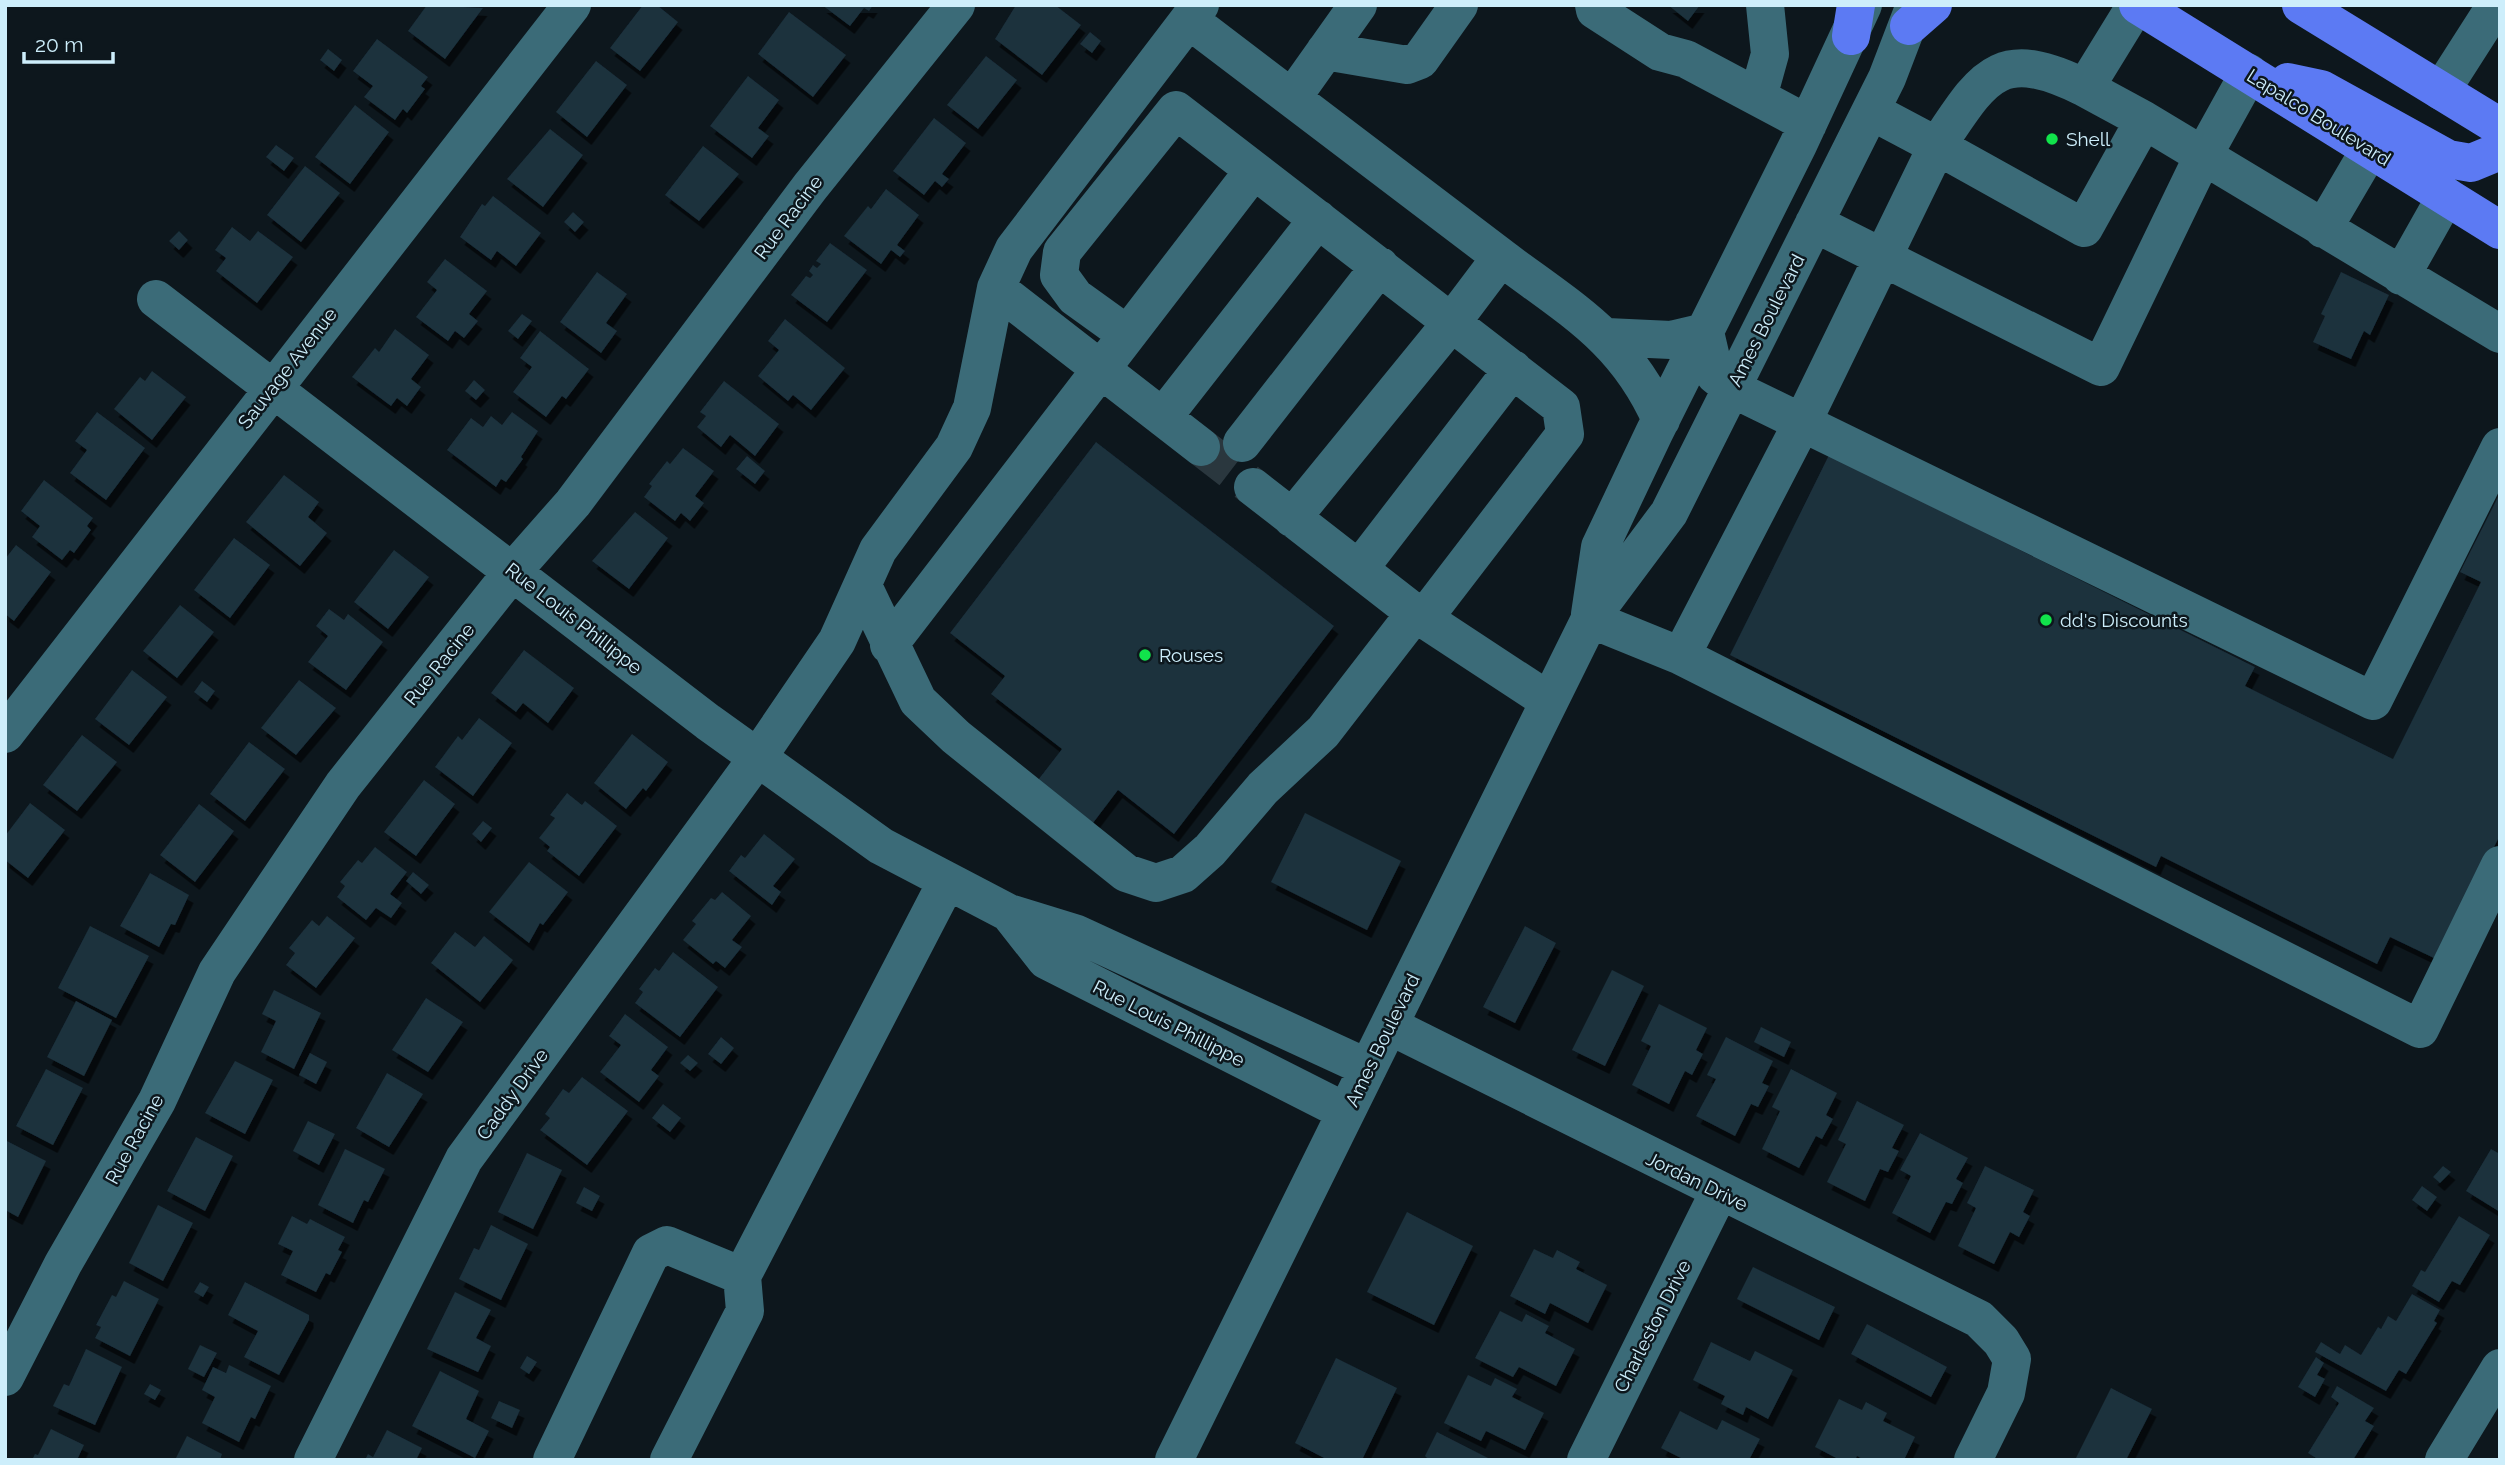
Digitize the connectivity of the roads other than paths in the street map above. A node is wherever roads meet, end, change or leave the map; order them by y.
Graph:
1 (572, 5) edge
2 (956, 5) edge
3 (1358, 5) edge
4 (1459, 5) edge
5 (1594, 5) edge
6 (1765, 5) edge
7 (2137, 5) edge
8 (2301, 5) edge
9 (2496, 5) edge
10 (1919, 12) edge
11 (1194, 13) edge
12 (1857, 15) edge
13 (1325, 51) junction
14 (2249, 73) junction
15 (2085, 88) junction
16 (2441, 91) junction
17 (1758, 97) junction
18 (1292, 98) junction
19 (1871, 111) junction
20 (2144, 121) junction
21 (1808, 124) junction
22 (2500, 127) edge
23 (1937, 146) junction
24 (2370, 149) junction
25 (2500, 151) edge
26 (2203, 156) junction
27 (1254, 170) junction
28 (2446, 196) junction
29 (1318, 219) junction
30 (1815, 223) junction
31 (2323, 229) junction
32 (2500, 230) edge
33 (1501, 257) junction
34 (1882, 257) junction
35 (1380, 266) junction
36 (2401, 276) junction
37 (996, 288) junction
38 (156, 299) dead end
39 (2494, 318) edge
40 (1452, 322) junction
41 (1705, 332) junction
42 (1125, 333) junction
43 (1607, 337) junction
44 (1099, 368) junction
45 (1513, 369) junction
46 (272, 388) junction
47 (1731, 388) junction
48 (1163, 417) junction
49 (1661, 420) junction
50 (1803, 421) junction
51 (1242, 443) dead end
52 (1201, 447) tunnel mouth
53 (2500, 447) edge
54 (1253, 487) tunnel mouth
55 (1292, 518) junction
56 (1359, 569) junction
57 (513, 571) junction
58 (863, 586) junction
59 (1419, 615) junction
60 (1590, 619) junction
61 (889, 645) junction
62 (1681, 656) junction
63 (1549, 701) junction
64 (5, 734) edge
65 (758, 757) junction
66 (2500, 865) edge
67 (947, 881) junction
68 (1009, 913) junction
69 (1390, 1026) junction
70 (1368, 1068) junction
71 (1346, 1112) junction
72 (1719, 1192) junction
73 (742, 1276) junction
74 (2500, 1368) edge
75 (5, 1377) edge
76 (313, 1460) edge
77 (552, 1460) edge
78 (669, 1460) edge
79 (1174, 1460) edge
80 (1586, 1460) edge
81 (1973, 1460) edge
82 (2444, 1460) edge

1 - 46 street, Sauvage Avenue
2 - 57 street, Rue Racine
3 - 13 street
4 - 13 street
5 - 17 street
6 - 17 street
7 - 14 main road, Lapalco Boulevard
7 - 15 street
8 - 16 main road
9 - 16 street
10 - 19 street, Ames Boulevard
11 - 18 street
11 - 37 street, Caddy Drive
12 - 21 street, Ames Boulevard
13 - 18 street
14 - 24 main road, Lapalco Boulevard
14 - 25 main road
14 - 26 street
15 - 20 street
15 - 23 street
16 - 22 main road
17 - 21 street
18 - 33 street
19 - 23 street
19 - 30 street, Ames Boulevard
20 - 23 street
20 - 26 street
21 - 41 street, Ames Boulevard
23 - 34 street
24 - 28 main road, Lapalco Boulevard
24 - 31 street
26 - 31 street
26 - 34 street
27 - 29 street
27 - 42 street
27 - 42 street
28 - 32 main road, Lapalco Boulevard
28 - 36 street
29 - 35 street
29 - 48 street
30 - 34 street
30 - 47 street, Ames Boulevard
31 - 36 street
33 - 40 street
33 - 43 street
34 - 50 street
35 - 40 street
35 - 51 street
36 - 39 street
37 - 44 street
37 - 58 street, Caddy Drive
38 - 46 street, Rue Louis Phillippe
40 - 45 street
40 - 55 street
41 - 43 street
41 - 47 street
41 - 49 street, Ames Boulevard
42 - 44 street
43 - 49 street
44 - 48 street
44 - 61 street
45 - 56 street
45 - 59 street
46 - 57 street, Rue Louis Phillippe
46 - 64 street, Sauvage Avenue
47 - 50 street
47 - 60 street, Ames Boulevard
48 - 52 street
49 - 60 street, Ames Boulevard
50 - 53 street
50 - 62 street
54 - 55 street
55 - 56 street
56 - 59 street
57 - 65 street, Rue Louis Phillippe
57 - 75 street, Rue Racine
58 - 61 street
58 - 65 street, Caddy Drive
59 - 61 street
59 - 63 street
60 - 62 street
60 - 63 street, Ames Boulevard
62 - 66 street
63 - 69 street, Ames Boulevard
65 - 67 street, Rue Louis Phillippe
65 - 76 street, Caddy Drive
67 - 68 street, Rue Louis Phillippe
67 - 73 street
68 - 70 street, Rue Louis Phillippe
68 - 71 street, Rue Louis Phillippe
69 - 70 street, Ames Boulevard
69 - 72 street, Jordan Drive
70 - 71 street, Ames Boulevard
71 - 79 street, Ames Boulevard
72 - 80 street, Charleston Drive
72 - 81 street, Jordan Drive
73 - 77 street
73 - 78 street
74 - 82 street

